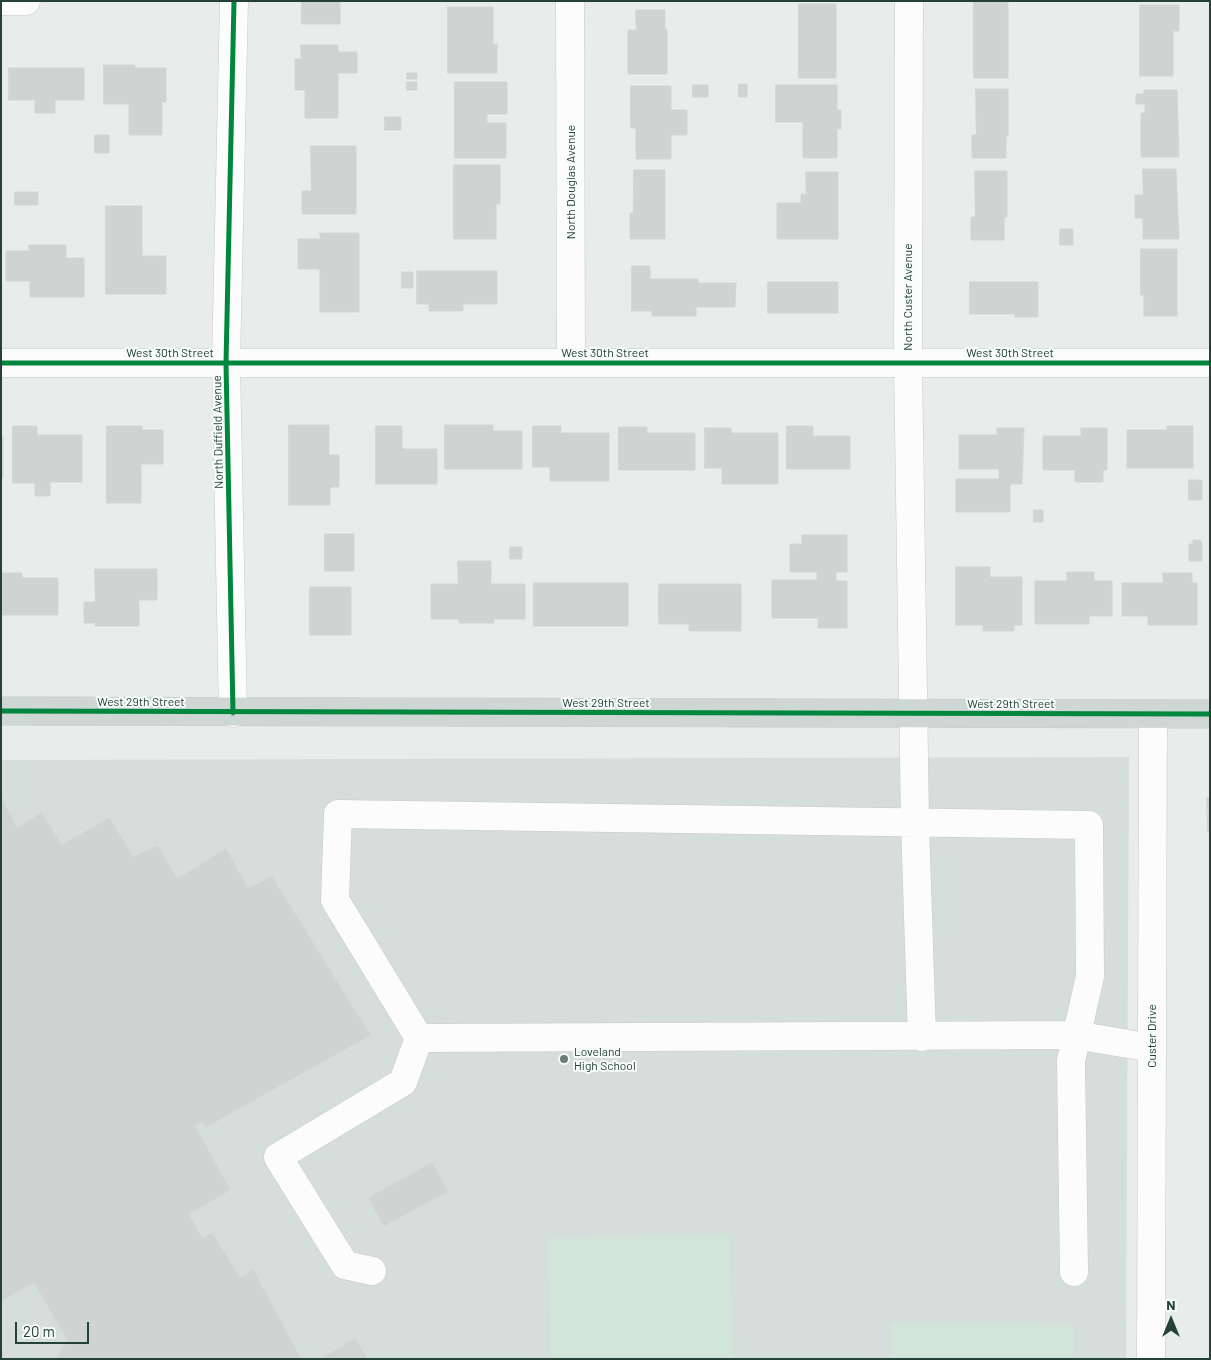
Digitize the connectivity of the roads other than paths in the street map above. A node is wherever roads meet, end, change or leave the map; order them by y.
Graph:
1 (1, 1) edge
2 (26, 1) edge
3 (234, 1) edge
4 (570, 1) edge
5 (909, 1) edge
6 (1, 363) edge
7 (226, 363) junction
8 (571, 363) junction
9 (908, 363) junction
10 (1210, 363) edge
11 (1, 711) edge
12 (233, 713) junction
13 (914, 714) junction
14 (1153, 714) junction
15 (1210, 714) edge
16 (915, 824) junction
17 (1075, 1035) junction
18 (922, 1037) junction
19 (419, 1038) junction
20 (1152, 1048) junction
21 (372, 1271) dead end
22 (1074, 1272) dead end
23 (1151, 1359) edge

1 - 2 street
3 - 7 street, North Duffield Avenue
4 - 8 street, North Douglas Avenue
5 - 9 street, North Custer Avenue
6 - 7 street, West 30th Street
7 - 8 street, West 30th Street
7 - 12 street, North Duffield Avenue
8 - 9 street, West 30th Street
9 - 10 street, West 30th Street
9 - 13 street, North Custer Avenue
11 - 12 main road, West 29th Street
12 - 13 main road, West 29th Street
13 - 14 main road, West 29th Street
13 - 16 street, North Custer Avenue
14 - 15 main road, West 29th Street
14 - 20 street, Custer Drive
16 - 17 street
16 - 18 street, North Custer Avenue
16 - 19 street
17 - 18 street
17 - 20 street
17 - 22 street
18 - 19 street
19 - 21 street
20 - 23 street, Custer Drive

